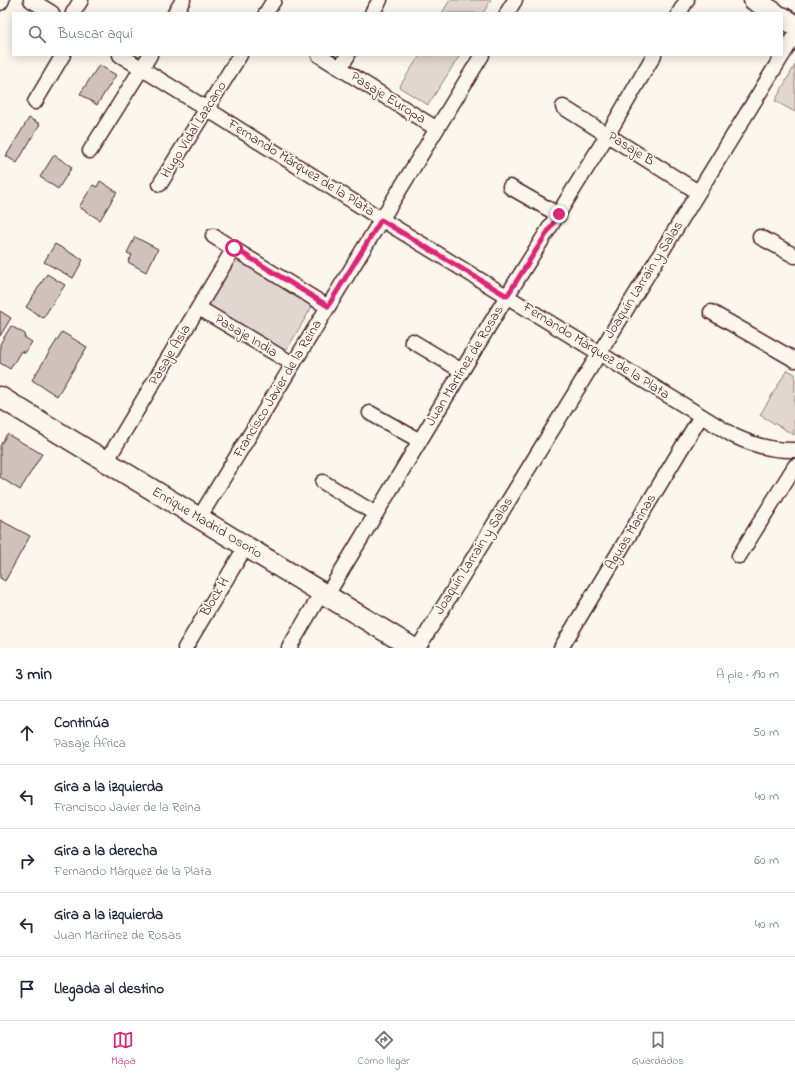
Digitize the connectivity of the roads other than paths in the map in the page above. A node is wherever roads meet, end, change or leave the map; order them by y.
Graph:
1 (2, 0) edge
2 (31, 0) edge
3 (81, 0) edge
4 (183, 0) edge
5 (274, 0) edge
6 (380, 0) edge
7 (515, 0) edge
8 (687, 0) edge
9 (754, 0) edge
10 (0, 3) edge
11 (50, 12) edge
12 (74, 12) edge
13 (176, 12) edge
14 (267, 12) edge
15 (373, 12) edge
16 (508, 12) edge
17 (681, 12) edge
18 (773, 12) edge
19 (783, 18) edge
20 (795, 25) edge
21 (795, 34) edge
22 (783, 54) edge
23 (62, 56) edge
24 (122, 56) edge
25 (149, 56) edge
26 (239, 56) edge
27 (321, 56) edge
28 (347, 56) edge
29 (481, 56) edge
30 (650, 56) edge
31 (781, 56) edge
32 (142, 68) junction
33 (340, 68) junction
34 (35, 102) dead end
35 (563, 107) dead end
36 (207, 109) junction
37 (437, 129) junction
38 (608, 134) junction
39 (90, 152) dead end
40 (160, 184) dead end
41 (510, 187) dead end
42 (698, 192) junction
43 (559, 214) junction
44 (381, 220) junction
45 (213, 236) dead end
46 (760, 237) dead end
47 (234, 248) junction
48 (795, 256) edge
49 (507, 296) junction
50 (328, 306) junction
51 (199, 308) junction
52 (711, 312) dead end
53 (412, 341) dead end
54 (599, 353) junction
55 (795, 360) edge
56 (293, 364) junction
57 (462, 371) junction
58 (0, 397) edge
59 (370, 413) dead end
60 (701, 416) junction
61 (420, 441) junction
62 (795, 450) edge
63 (106, 462) junction
64 (795, 466) edge
65 (323, 482) dead end
66 (376, 514) junction
67 (199, 518) junction
68 (246, 546) junction
69 (739, 556) dead end
70 (324, 594) junction
71 (402, 645) edge
72 (185, 648) edge
73 (288, 648) edge
74 (418, 648) edge
75 (561, 648) edge

1 - 10 street
2 - 11 street
3 - 12 street
4 - 13 street
5 - 14 street
6 - 15 street
7 - 16 street
8 - 17 street
9 - 18 street
19 - 20 street
21 - 22 street, Joaquín Larraín y Salas
23 - 34 street
24 - 32 street, Fernando Márquez de la Plata
25 - 32 street
26 - 36 street, Hugo Vidal Lazcano
27 - 33 street, Pasaje Europa
28 - 33 street
29 - 37 street, Francisco Javier de la Reina
30 - 38 street, Juan Martínez de Rosas
31 - 42 street, Joaquín Larraín y Salas
32 - 36 street, Fernando Márquez de la Plata
32 - 39 street
33 - 37 street, Pasaje Europa
35 - 38 street, Pasaje B
36 - 40 street, Hugo Vidal Lazcano
36 - 44 street, Fernando Márquez de la Plata
37 - 44 street, Francisco Javier de la Reina
38 - 42 street, Pasaje B
38 - 43 street, Juan Martínez de Rosas
41 - 43 street
42 - 54 street, Joaquín Larraín y Salas
43 - 49 street, Juan Martínez de Rosas
44 - 49 street, Fernando Márquez de la Plata
44 - 50 street, Francisco Javier de la Reina
45 - 47 street
46 - 48 street
47 - 50 street
47 - 51 street, Pasaje Asia
49 - 54 street, Fernando Márquez de la Plata
49 - 57 street, Juan Martínez de Rosas
50 - 56 street, Francisco Javier de la Reina
51 - 56 street, Pasaje India
51 - 63 street, Pasaje Asia
52 - 55 street
53 - 57 street
54 - 60 street, Fernando Márquez de la Plata
54 - 74 street, Joaquín Larraín y Salas
56 - 67 street, Francisco Javier de la Reina
57 - 61 street, Juan Martínez de Rosas
58 - 63 street, Enrique Madrid Osorio
59 - 61 street
60 - 62 street, Fernando Márquez de la Plata
60 - 75 street, Aguas Marinas
61 - 66 street, Juan Martínez de Rosas
63 - 67 street, Enrique Madrid Osorio
64 - 69 street
65 - 66 street
66 - 70 street, Juan Martínez de Rosas
67 - 68 street, Enrique Madrid Osorio
68 - 70 street, Enrique Madrid Osorio
68 - 72 street, Block H
70 - 71 street, Enrique Madrid Osorio
70 - 73 street, Juan Martínez de Rosas

